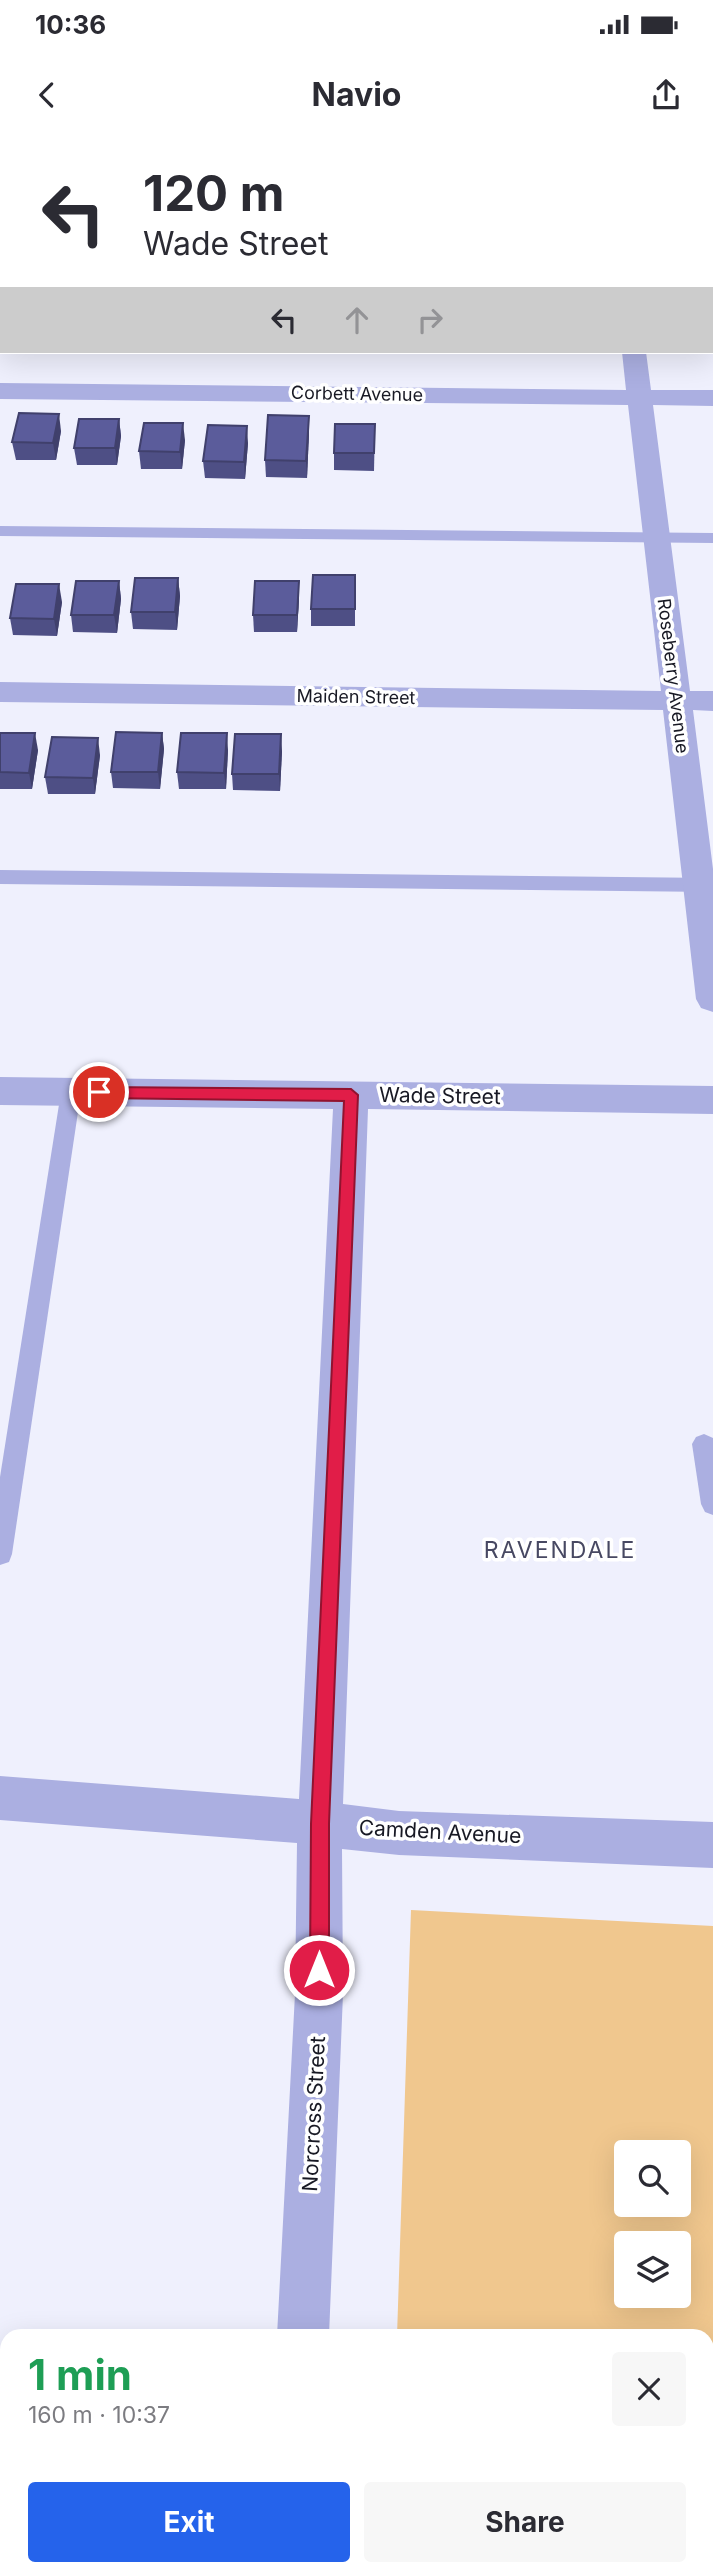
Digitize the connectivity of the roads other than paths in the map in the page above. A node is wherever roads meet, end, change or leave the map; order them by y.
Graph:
1 (634, 354) edge
2 (0, 391) edge
3 (639, 397) junction
4 (713, 398) edge
5 (0, 531) edge
6 (656, 538) junction
7 (713, 538) edge
8 (0, 692) edge
9 (676, 701) junction
10 (713, 701) edge
11 (0, 877) edge
12 (706, 885) edge
13 (713, 999) edge
14 (0, 1091) edge
15 (71, 1092) junction
16 (351, 1095) junction
17 (713, 1100) edge
18 (705, 1444) dead end
19 (713, 1504) edge
20 (0, 1554) edge
21 (0, 1798) edge
22 (320, 1824) junction
23 (713, 1845) edge
24 (303, 2329) edge

1 - 3 street, Roseberry Avenue
2 - 3 street, Corbett Avenue
3 - 4 street, Corbett Avenue
3 - 6 street, Roseberry Avenue
5 - 6 lane
6 - 7 lane
6 - 9 street, Roseberry Avenue
8 - 9 street, Maiden Street
9 - 10 street, Maiden Street
9 - 12 street, Roseberry Avenue
11 - 12 lane
12 - 13 street, Roseberry Avenue
14 - 15 street, Wade Street
15 - 16 street, Wade Street
15 - 20 lane
16 - 17 street, Wade Street
16 - 22 street, Norcross Street
18 - 19 lane
21 - 22 street, Camden Avenue
22 - 23 street, Camden Avenue
22 - 24 street, Norcross Street

